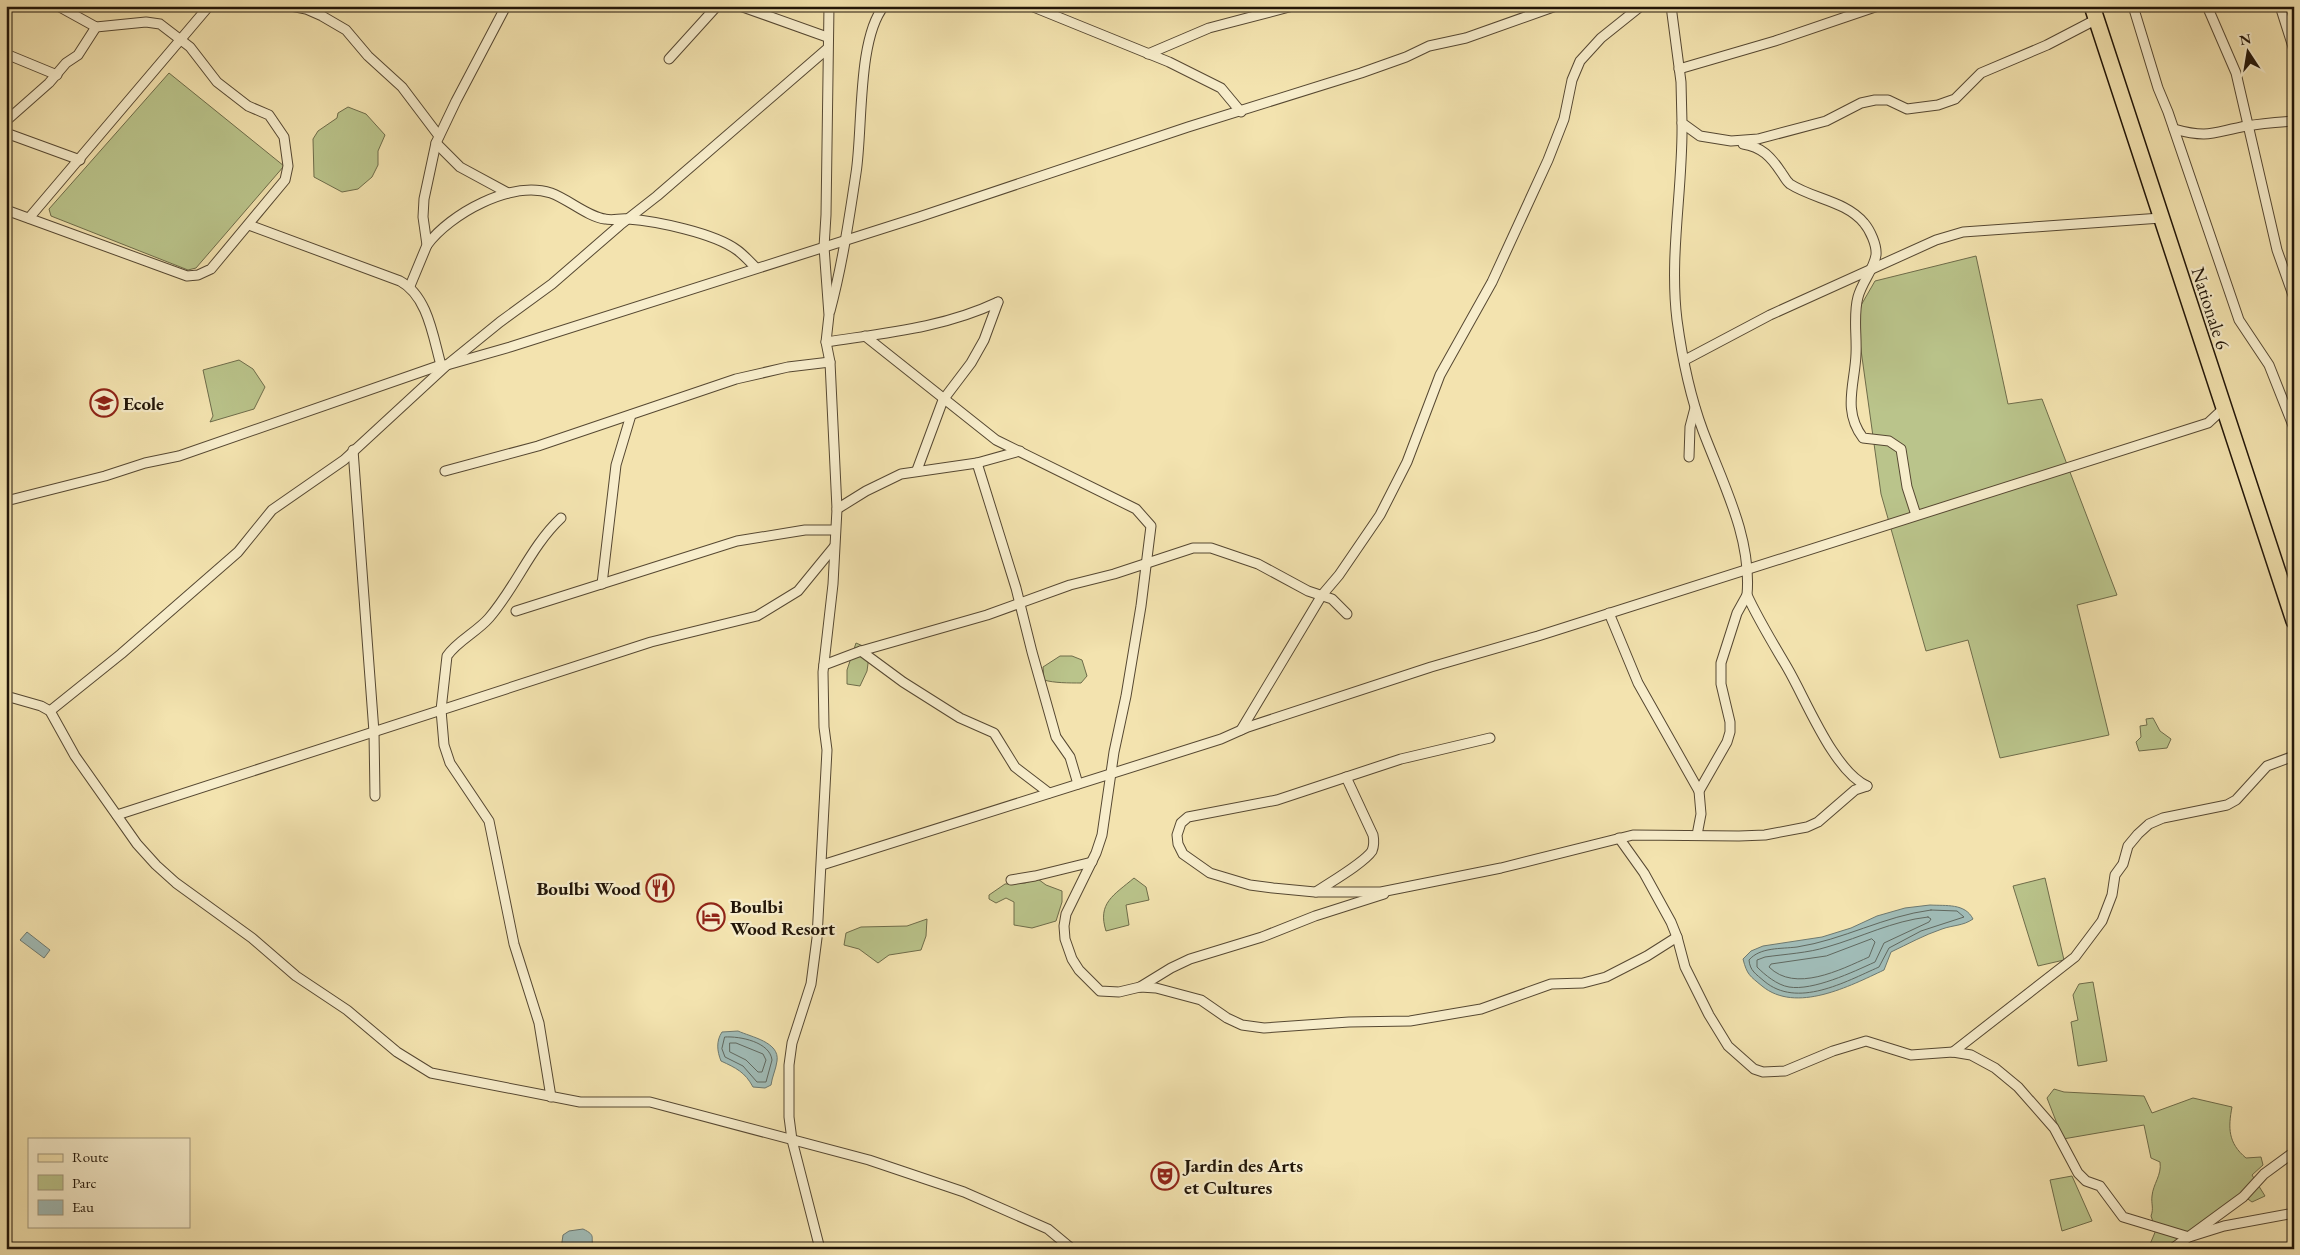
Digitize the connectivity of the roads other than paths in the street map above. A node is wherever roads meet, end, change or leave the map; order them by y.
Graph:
1 (58, 6) edge
2 (209, 6) edge
3 (291, 6) edge
4 (506, 6) edge
5 (717, 6) edge
6 (740, 6) edge
7 (829, 6) edge
8 (884, 6) edge
9 (1031, 6) edge
10 (1293, 6) edge
11 (1556, 6) edge
12 (1641, 6) edge
13 (1671, 6) edge
14 (1878, 6) edge
15 (2133, 6) edge
16 (2207, 6) edge
17 (2280, 6) edge
18 (2094, 13) edge
19 (96, 27) junction
20 (827, 37) junction
21 (180, 38) junction
22 (827, 48) junction
23 (2294, 50) edge
24 (6, 54) edge
25 (1148, 54) junction
26 (669, 59) dead end
27 (1679, 69) junction
28 (57, 74) junction
29 (1241, 112) junction
30 (2294, 120) edge
31 (6, 121) edge
32 (1682, 122) junction
33 (2247, 126) junction
34 (2174, 129) junction
35 (6, 133) edge
36 (438, 140) junction
37 (1731, 141) junction
38 (80, 160) junction
39 (508, 193) junction
40 (8, 212) edge
41 (29, 218) junction
42 (2161, 218) junction
43 (628, 219) junction
44 (249, 225) junction
45 (844, 240) junction
46 (427, 245) junction
47 (824, 247) junction
48 (756, 268) junction
49 (1870, 270) junction
50 (410, 286) junction
51 (2294, 298) edge
52 (830, 315) junction
53 (865, 336) junction
54 (826, 342) junction
55 (1684, 360) junction
56 (830, 362) junction
57 (444, 365) junction
58 (942, 400) junction
59 (1695, 407) junction
60 (2223, 409) junction
61 (631, 415) junction
62 (2294, 428) edge
63 (353, 450) junction
64 (1020, 451) junction
65 (1689, 457) dead end
66 (977, 463) junction
67 (917, 470) junction
68 (444, 471) dead end
69 (6, 501) edge
70 (837, 509) junction
71 (1916, 515) junction
72 (561, 518) dead end
73 (835, 530) junction
74 (834, 547) junction
75 (1148, 562) junction
76 (1746, 569) junction
77 (602, 584) junction
78 (1322, 595) junction
79 (1746, 595) junction
80 (1020, 602) junction
81 (516, 611) dead end
82 (1609, 613) junction
83 (1347, 614) dead end
84 (2294, 621) edge
85 (861, 651) junction
86 (824, 665) junction
87 (6, 696) edge
88 (441, 710) junction
89 (50, 711) junction
90 (1241, 730) junction
91 (374, 732) junction
92 (1490, 738) dead end
93 (2294, 756) edge
94 (1110, 774) junction
95 (1346, 777) junction
96 (1078, 784) junction
97 (1699, 791) junction
98 (1049, 793) junction
99 (375, 796) dead end
100 (117, 814) junction
101 (1697, 835) junction
102 (1619, 838) junction
103 (1092, 862) junction
104 (822, 865) junction
105 (1011, 880) dead end
106 (1395, 890) junction
107 (1315, 892) junction
108 (1677, 937) junction
109 (1140, 987) junction
110 (1952, 1052) junction
111 (552, 1098) junction
112 (792, 1140) junction
113 (2294, 1152) edge
114 (2294, 1213) edge
115 (2189, 1237) junction
116 (820, 1249) edge
117 (1072, 1249) edge
118 (2172, 1249) edge

1 - 19 street
2 - 21 street
3 - 36 street
4 - 36 street
5 - 26 street
6 - 20 street
7 - 20 street
8 - 45 street
9 - 25 street
10 - 25 street
11 - 29 street
12 - 78 street
13 - 27 street
14 - 27 street
15 - 34 street
16 - 33 street
17 - 23 street
18 - 37 street
18 - 42 main road, Nationale 6
19 - 21 street
19 - 28 street
20 - 22 street
21 - 38 street
21 - 44 street
22 - 43 street
22 - 47 street
24 - 28 street
25 - 29 street
27 - 32 street
28 - 31 street
29 - 45 street
30 - 33 street
32 - 37 street
32 - 55 street
33 - 34 street
33 - 51 street
34 - 62 street
35 - 38 street
36 - 39 street
36 - 46 street
37 - 49 street
38 - 41 street
39 - 43 street
39 - 46 street
40 - 41 street
41 - 44 street
42 - 49 street
42 - 60 main road, Nationale 6
43 - 48 street
43 - 57 street
44 - 50 street
45 - 47 street
45 - 52 street
46 - 50 street
47 - 48 street
47 - 52 street
48 - 57 street
49 - 55 street
49 - 71 street
50 - 57 street
52 - 54 street
53 - 54 street
53 - 58 street
53 - 58 street
54 - 56 street
55 - 59 street
56 - 61 street
56 - 70 street
57 - 63 street
57 - 69 street
58 - 64 street
58 - 67 street
59 - 65 street
59 - 76 street
60 - 71 street
60 - 84 main road, Nationale 6
61 - 68 street
61 - 77 street
63 - 89 street
63 - 91 street
64 - 66 street
64 - 75 street
66 - 67 street
66 - 80 street
67 - 70 street
70 - 73 street
71 - 76 street
72 - 88 street
73 - 74 street
73 - 77 street
74 - 86 street
74 - 88 street
75 - 78 street
75 - 80 street
75 - 94 street
76 - 79 street
76 - 82 street
77 - 81 street
78 - 83 street
78 - 90 street
79 - 97 street
79 - 101 street
80 - 85 street
80 - 96 street
82 - 90 street
82 - 97 street
85 - 86 street
85 - 98 street
86 - 104 street
87 - 89 street
88 - 91 street
88 - 111 street
89 - 100 street
90 - 94 street
91 - 99 street
91 - 100 street
92 - 95 street
93 - 110 street
94 - 96 street
94 - 103 street
95 - 107 street
95 - 107 street
96 - 98 street
97 - 101 street
98 - 104 street
100 - 111 street
101 - 102 street
102 - 106 street
102 - 108 street
103 - 105 street
103 - 109 street
104 - 112 street
106 - 107 street
106 - 109 street
108 - 109 street
108 - 110 street
110 - 115 street
111 - 112 street
112 - 116 street
112 - 117 street
113 - 115 street
114 - 115 street
115 - 118 street

